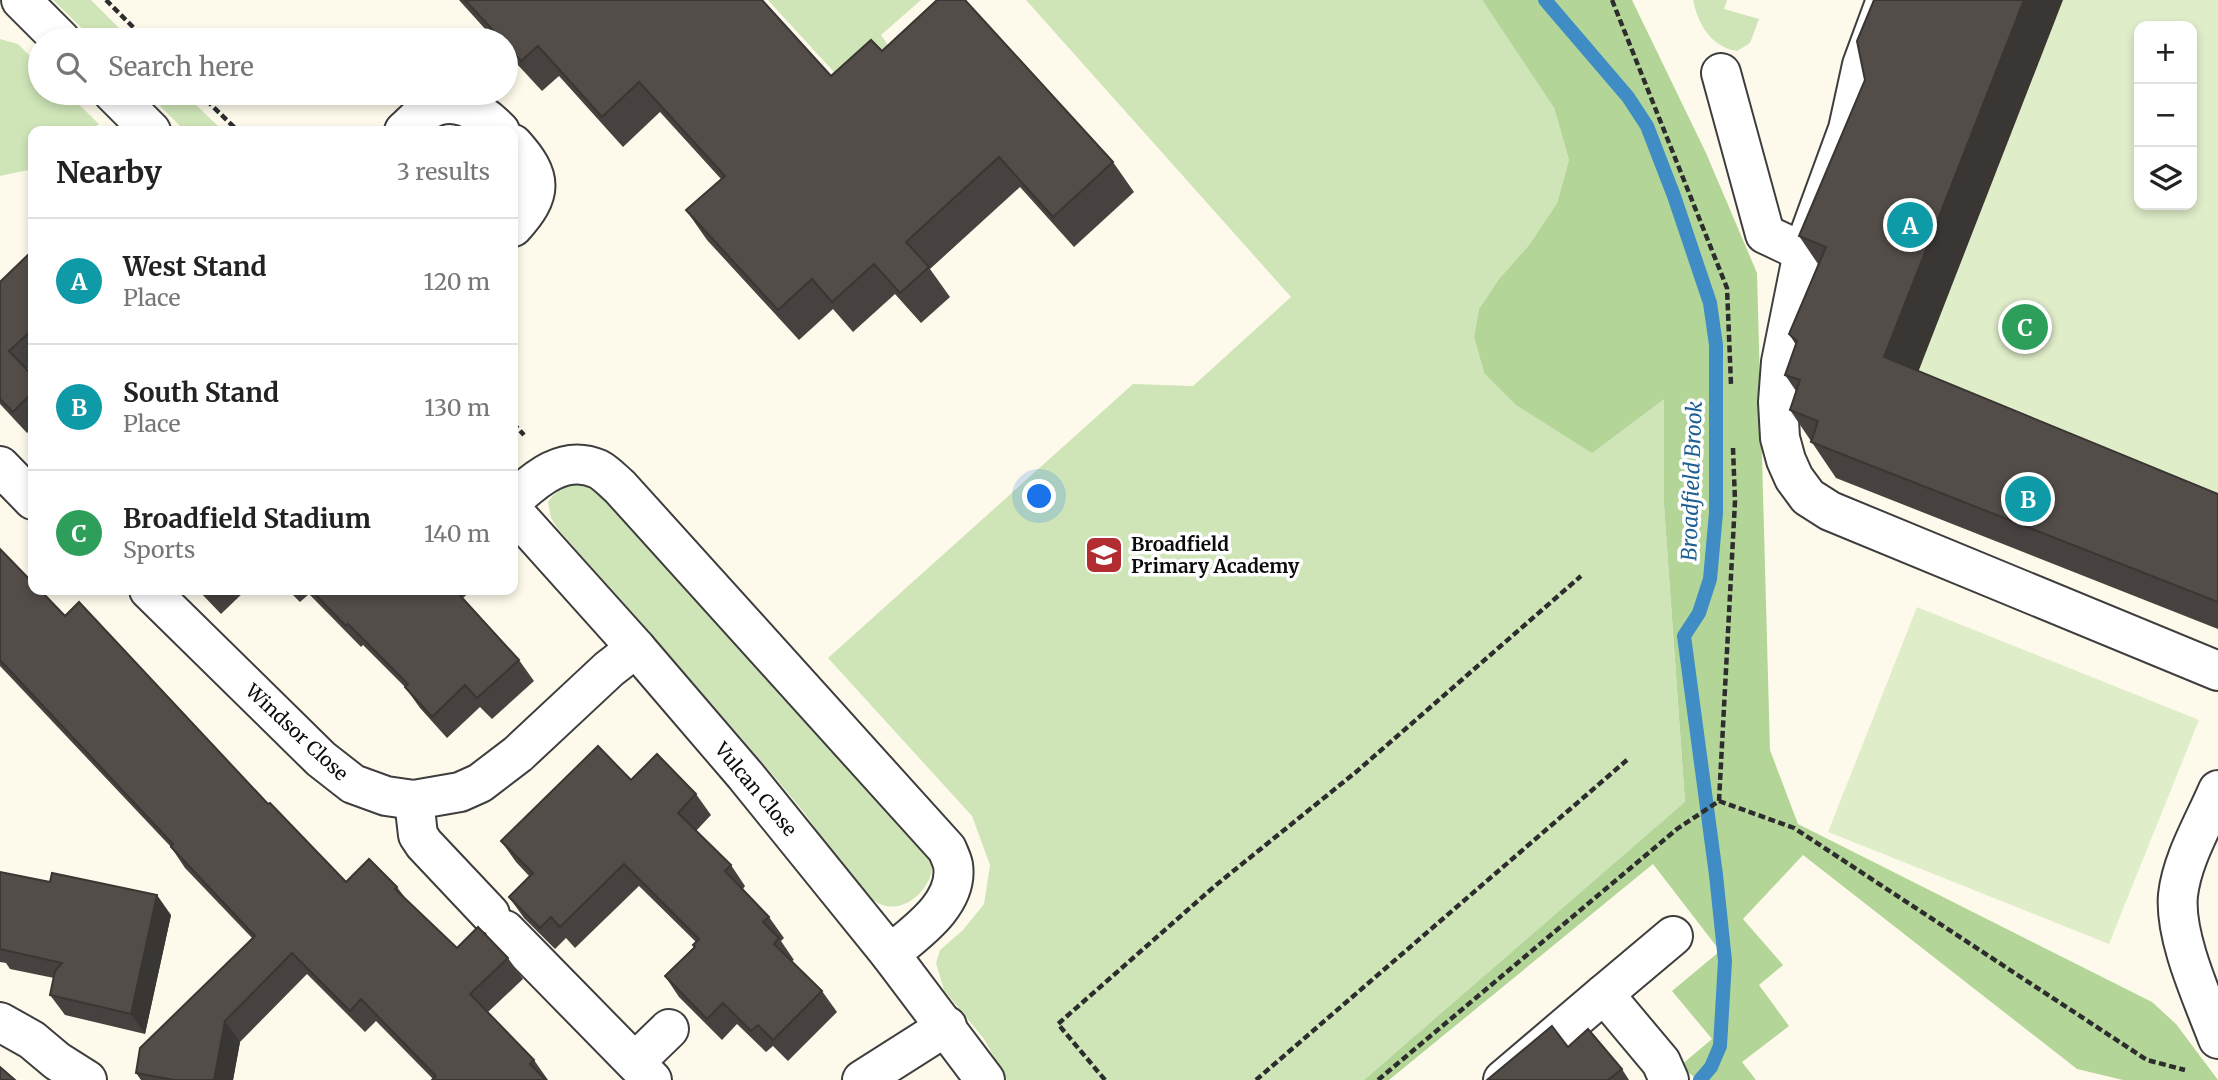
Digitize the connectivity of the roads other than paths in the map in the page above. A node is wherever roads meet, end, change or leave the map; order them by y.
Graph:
1 (21, 0) edge
2 (1886, 0) edge
3 (49, 28) edge
4 (1721, 73) dead end
5 (125, 105) edge
6 (441, 105) edge
7 (461, 105) edge
8 (146, 126) edge
9 (410, 126) edge
10 (495, 126) edge
11 (518, 150) edge
12 (518, 221) edge
13 (1803, 252) junction
14 (0, 466) edge
15 (28, 495) edge
16 (518, 496) edge
17 (518, 517) edge
18 (154, 595) edge
19 (636, 648) junction
20 (2218, 671) edge
21 (2218, 790) edge
22 (414, 800) junction
23 (1673, 936) dead end
24 (890, 954) junction
25 (1604, 994) junction
26 (0, 1022) edge
27 (947, 1026) junction
28 (669, 1029) dead end
29 (2218, 1038) edge
30 (644, 1071) edge
31 (87, 1080) edge
32 (862, 1080) edge
33 (985, 1080) edge
34 (1503, 1080) edge
35 (1669, 1080) edge

1 - 3 street
2 - 13 street
4 - 13 street
5 - 8 street
6 - 9 street
7 - 10 street
11 - 12 street
13 - 20 street
14 - 15 street
16 - 24 street
17 - 19 street, Vulcan Close
18 - 22 street, Windsor Close
19 - 22 street, Windsor Close
19 - 24 street, Vulcan Close
21 - 29 street
22 - 30 street
23 - 25 street
24 - 27 street, Vulcan Close
25 - 34 street
25 - 35 street
26 - 31 street
27 - 32 street
27 - 33 street, Vulcan Close
28 - 30 street

